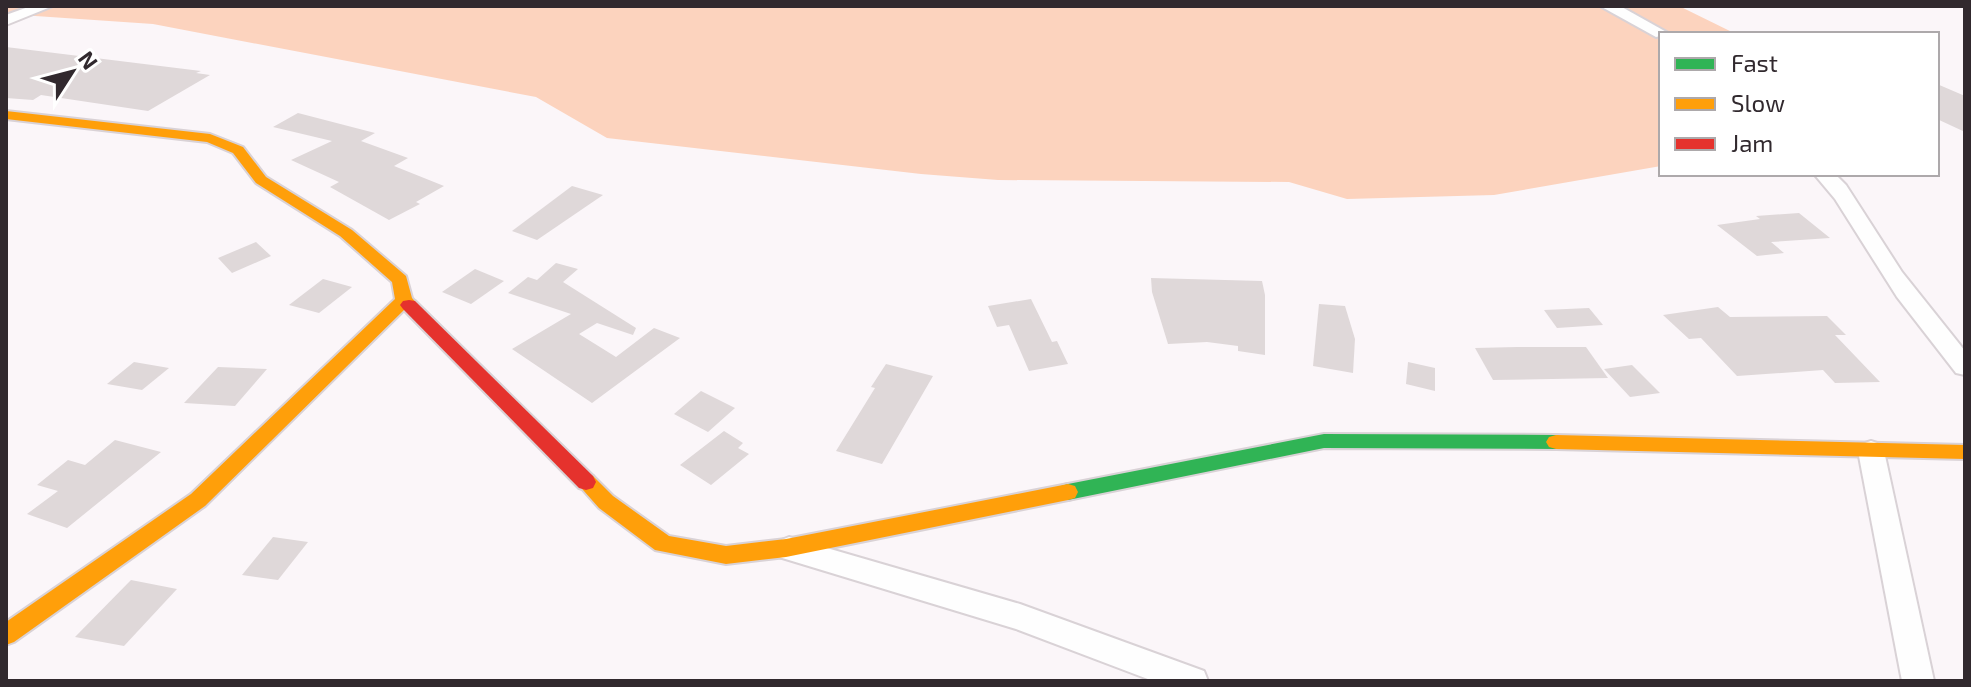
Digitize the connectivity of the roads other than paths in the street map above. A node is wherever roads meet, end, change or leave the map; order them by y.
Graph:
1 (45, 6) edge
2 (1608, 6) edge
3 (6, 20) edge
4 (1659, 32) edge
5 (6, 115) edge
6 (1826, 176) edge
7 (404, 300) junction
8 (1965, 367) edge
9 (1871, 451) junction
10 (1965, 452) edge
11 (786, 548) junction
12 (6, 635) edge
13 (1192, 681) edge
14 (1918, 681) edge

1 - 3 street
2 - 4 street
5 - 7 street
6 - 8 street
7 - 11 street
7 - 12 street
9 - 10 street
9 - 11 street
9 - 14 street
11 - 13 street

